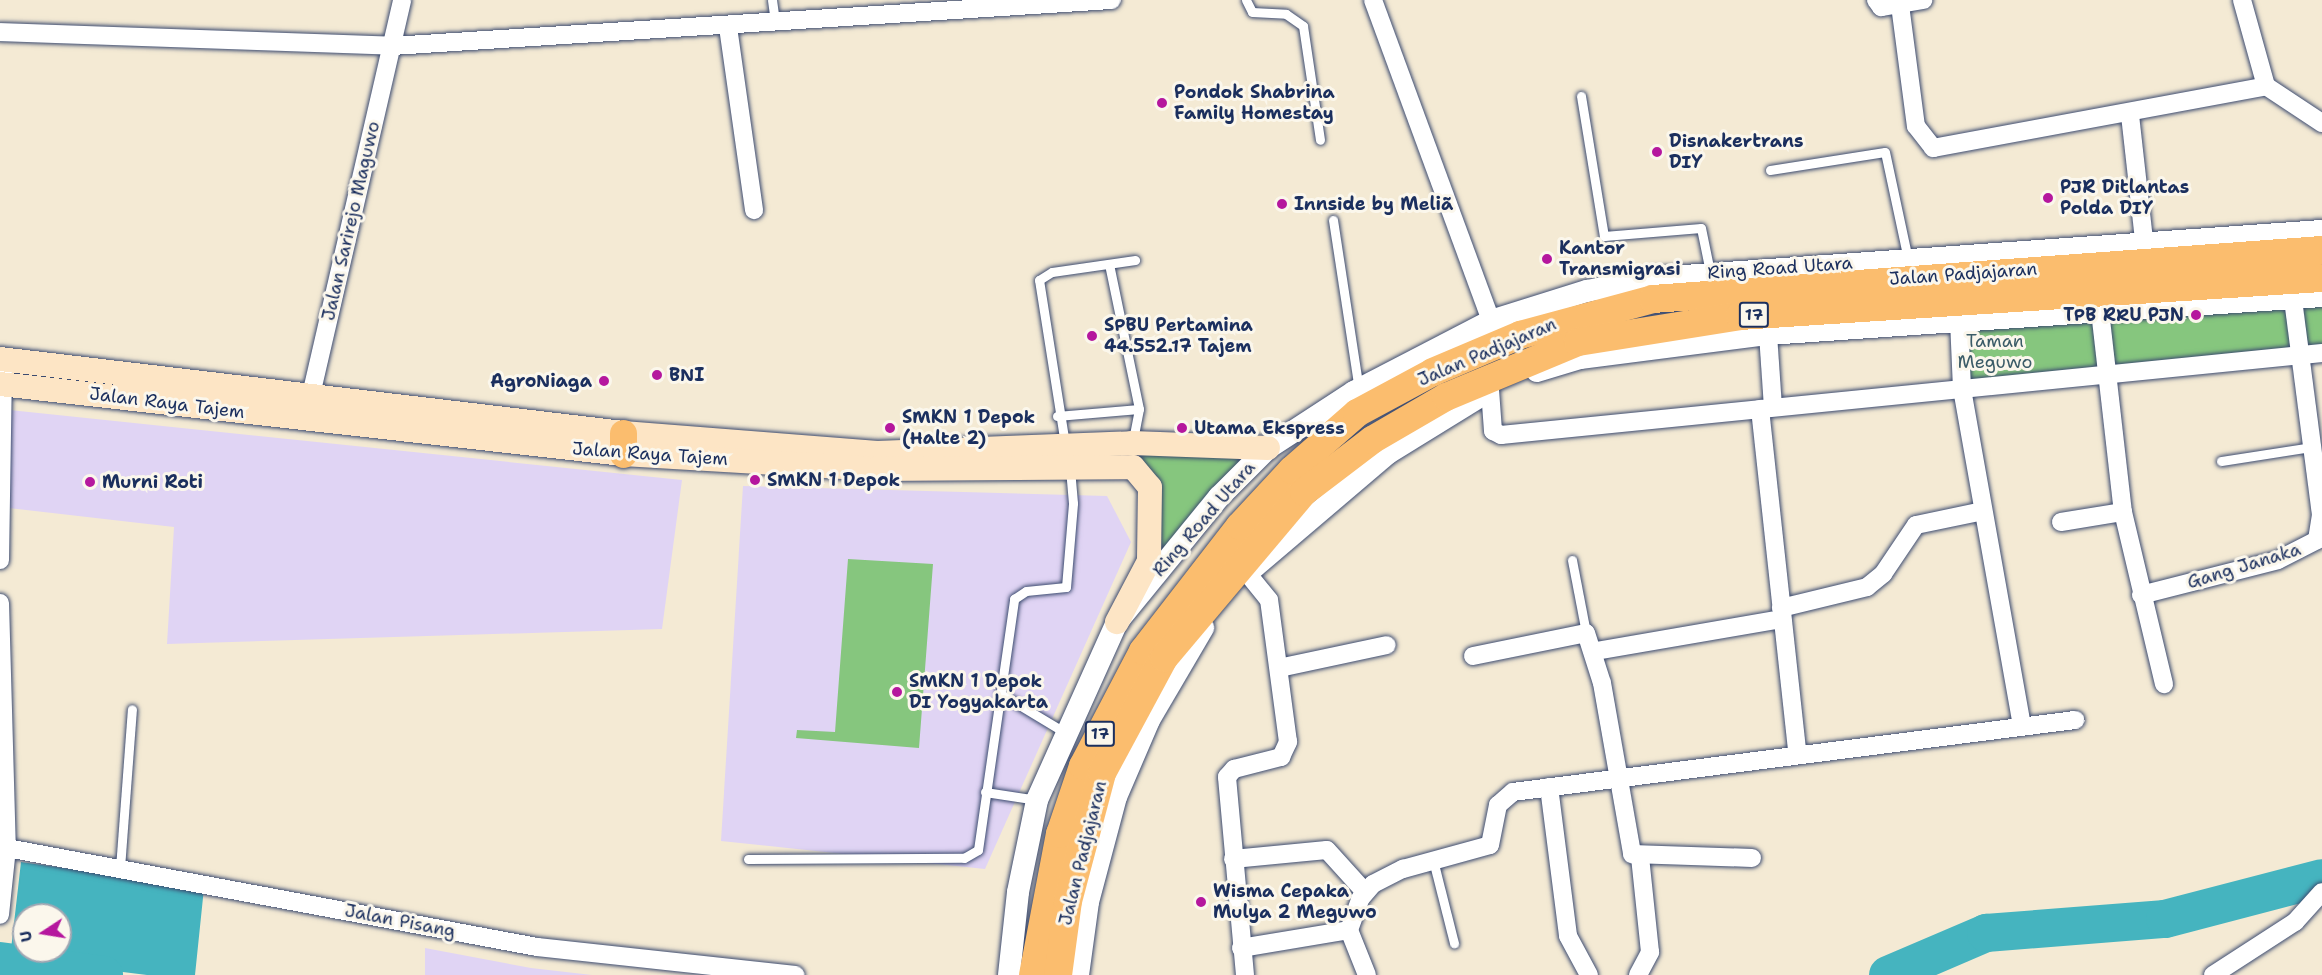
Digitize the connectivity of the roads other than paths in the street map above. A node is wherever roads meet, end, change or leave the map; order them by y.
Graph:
1 (402, 0) edge
2 (772, 0) edge
3 (1112, 0) edge
4 (1246, 0) edge
5 (1373, 0) edge
6 (1876, 0) edge
7 (1923, 0) edge
8 (2242, 0) edge
9 (1900, 4) junction
10 (775, 25) junction
11 (728, 27) junction
12 (0, 33) edge
13 (392, 46) junction
14 (2265, 86) junction
15 (1581, 96) dead end
16 (2130, 115) junction
17 (2322, 123) edge
18 (1320, 140) dead end
19 (1770, 170) dead end
20 (754, 210) dead end
21 (1333, 220) dead end
22 (2322, 231) edge
23 (2144, 239) junction
24 (2260, 243) junction
25 (2322, 250) edge
26 (1908, 259) junction
27 (1135, 260) dead end
28 (1109, 264) junction
29 (1710, 272) junction
30 (2322, 278) edge
31 (2322, 296) edge
32 (2293, 298) junction
33 (2100, 312) junction
34 (1864, 317) junction
35 (1959, 320) junction
36 (1491, 321) junction
37 (1768, 334) junction
38 (2322, 353) edge
39 (2300, 357) junction
40 (1, 359) edge
41 (2108, 375) junction
42 (1, 384) edge
43 (1359, 389) junction
44 (1962, 389) junction
45 (1490, 390) junction
46 (311, 395) junction
47 (1767, 408) junction
48 (1139, 409) junction
49 (1057, 416) junction
50 (1132, 443) junction
51 (623, 444) junction
52 (2311, 447) junction
53 (1268, 448) junction
54 (1068, 458) junction
55 (2221, 461) dead end
56 (1124, 466) junction
57 (1983, 511) junction
58 (2123, 512) junction
59 (2061, 522) dead end
60 (0, 560) edge
61 (1572, 560) dead end
62 (1247, 573) junction
63 (2141, 595) junction
64 (0, 603) edge
65 (1782, 614) junction
66 (1117, 622) junction
67 (1586, 633) junction
68 (1387, 645) dead end
69 (1, 650) edge
70 (1596, 651) junction
71 (1473, 656) dead end
72 (1279, 668) junction
73 (2164, 684) dead end
74 (1001, 694) junction
75 (132, 709) dead end
76 (2075, 720) dead end
77 (2022, 725) junction
78 (1064, 732) junction
79 (1797, 752) junction
80 (1616, 778) junction
81 (3, 780) edge
82 (1549, 788) junction
83 (985, 792) junction
84 (1037, 800) junction
85 (7, 848) junction
86 (1640, 857) junction
87 (1752, 858) dead end
88 (748, 859) dead end
89 (1233, 859) junction
90 (1433, 860) junction
91 (120, 868) junction
92 (1364, 891) junction
93 (2322, 892) edge
94 (0, 915) edge
95 (1349, 930) junction
96 (1454, 943) dead end
97 (1241, 948) junction
98 (795, 975) edge
99 (1009, 975) edge
100 (1033, 975) edge
101 (1058, 975) edge
102 (1078, 975) edge
103 (1245, 975) edge
104 (1367, 975) edge
105 (1589, 975) edge
106 (1638, 975) edge
107 (2213, 975) edge

1 - 13 street, Jalan Sarirejo Maguwo
2 - 10 lane
3 - 10 street
4 - 18 lane
5 - 36 street
6 - 9 street
7 - 9 street
8 - 14 street
9 - 16 street
10 - 11 street
11 - 13 street
11 - 20 street
12 - 13 street
13 - 46 street, Jalan Sarirejo Maguwo
14 - 16 street
14 - 17 street
15 - 29 lane
16 - 23 street
19 - 26 lane
21 - 43 lane
22 - 24 street, Ring Road Utara
23 - 24 street, Ring Road Utara
23 - 26 street, Ring Road Utara
24 - 25 highway, Jalan Padjajaran / 17
24 - 100 highway, Jalan Padjajaran / 17
26 - 29 street, Ring Road Utara
27 - 28 lane
28 - 48 lane
28 - 49 lane
29 - 36 street, Ring Road Utara
30 - 34 highway, Jalan Padjajaran / 17
31 - 32 street
32 - 33 street
32 - 39 street, Gang Janaka
33 - 35 street
33 - 41 street
34 - 35 street
34 - 37 street
34 - 101 highway, Jalan Padjajaran / 17
35 - 44 street
36 - 43 street, Ring Road Utara
37 - 45 street
37 - 47 street
38 - 39 street
39 - 41 street
39 - 52 street, Gang Janaka
40 - 42 street
40 - 46 main road, Jalan Raya Tajem
41 - 44 street
41 - 58 street
42 - 51 main road, Jalan Raya Tajem
42 - 60 street
43 - 53 street, Ring Road Utara
44 - 47 street
44 - 57 street
45 - 47 street
45 - 62 street
46 - 51 main road, Jalan Raya Tajem
47 - 65 street
48 - 49 lane
48 - 50 lane
49 - 54 lane
50 - 53 main road, Jalan Raya Tajem
50 - 54 main road, Jalan Raya Tajem
50 - 56 lane
51 - 54 main road, Jalan Raya Tajem
52 - 55 lane
52 - 63 street, Gang Janaka
53 - 66 street, Ring Road Utara
54 - 56 main road, Jalan Raya Tajem
54 - 74 lane
56 - 66 main road
57 - 65 street
57 - 77 street
58 - 59 street
58 - 63 street
61 - 67 lane
62 - 72 street
62 - 102 street
63 - 73 street
64 - 69 street
65 - 70 street
65 - 79 street
66 - 78 street, Ring Road Utara
67 - 70 street
67 - 71 street
68 - 72 street
69 - 81 street
70 - 80 street
72 - 89 street
74 - 78 lane
74 - 83 lane
75 - 91 lane
76 - 77 street
77 - 79 street
78 - 84 street, Ring Road Utara
79 - 80 street
80 - 82 street
80 - 86 street
81 - 85 street
82 - 90 street
82 - 105 street
83 - 84 lane
83 - 88 lane
84 - 99 street, Ring Road Utara
85 - 91 street, Jalan Pisang
85 - 94 street
86 - 87 street
86 - 106 street
89 - 92 street
89 - 97 street
90 - 92 street
90 - 96 lane
91 - 98 street, Jalan Pisang
92 - 95 street
93 - 107 street
95 - 97 street
95 - 104 street
97 - 103 street

